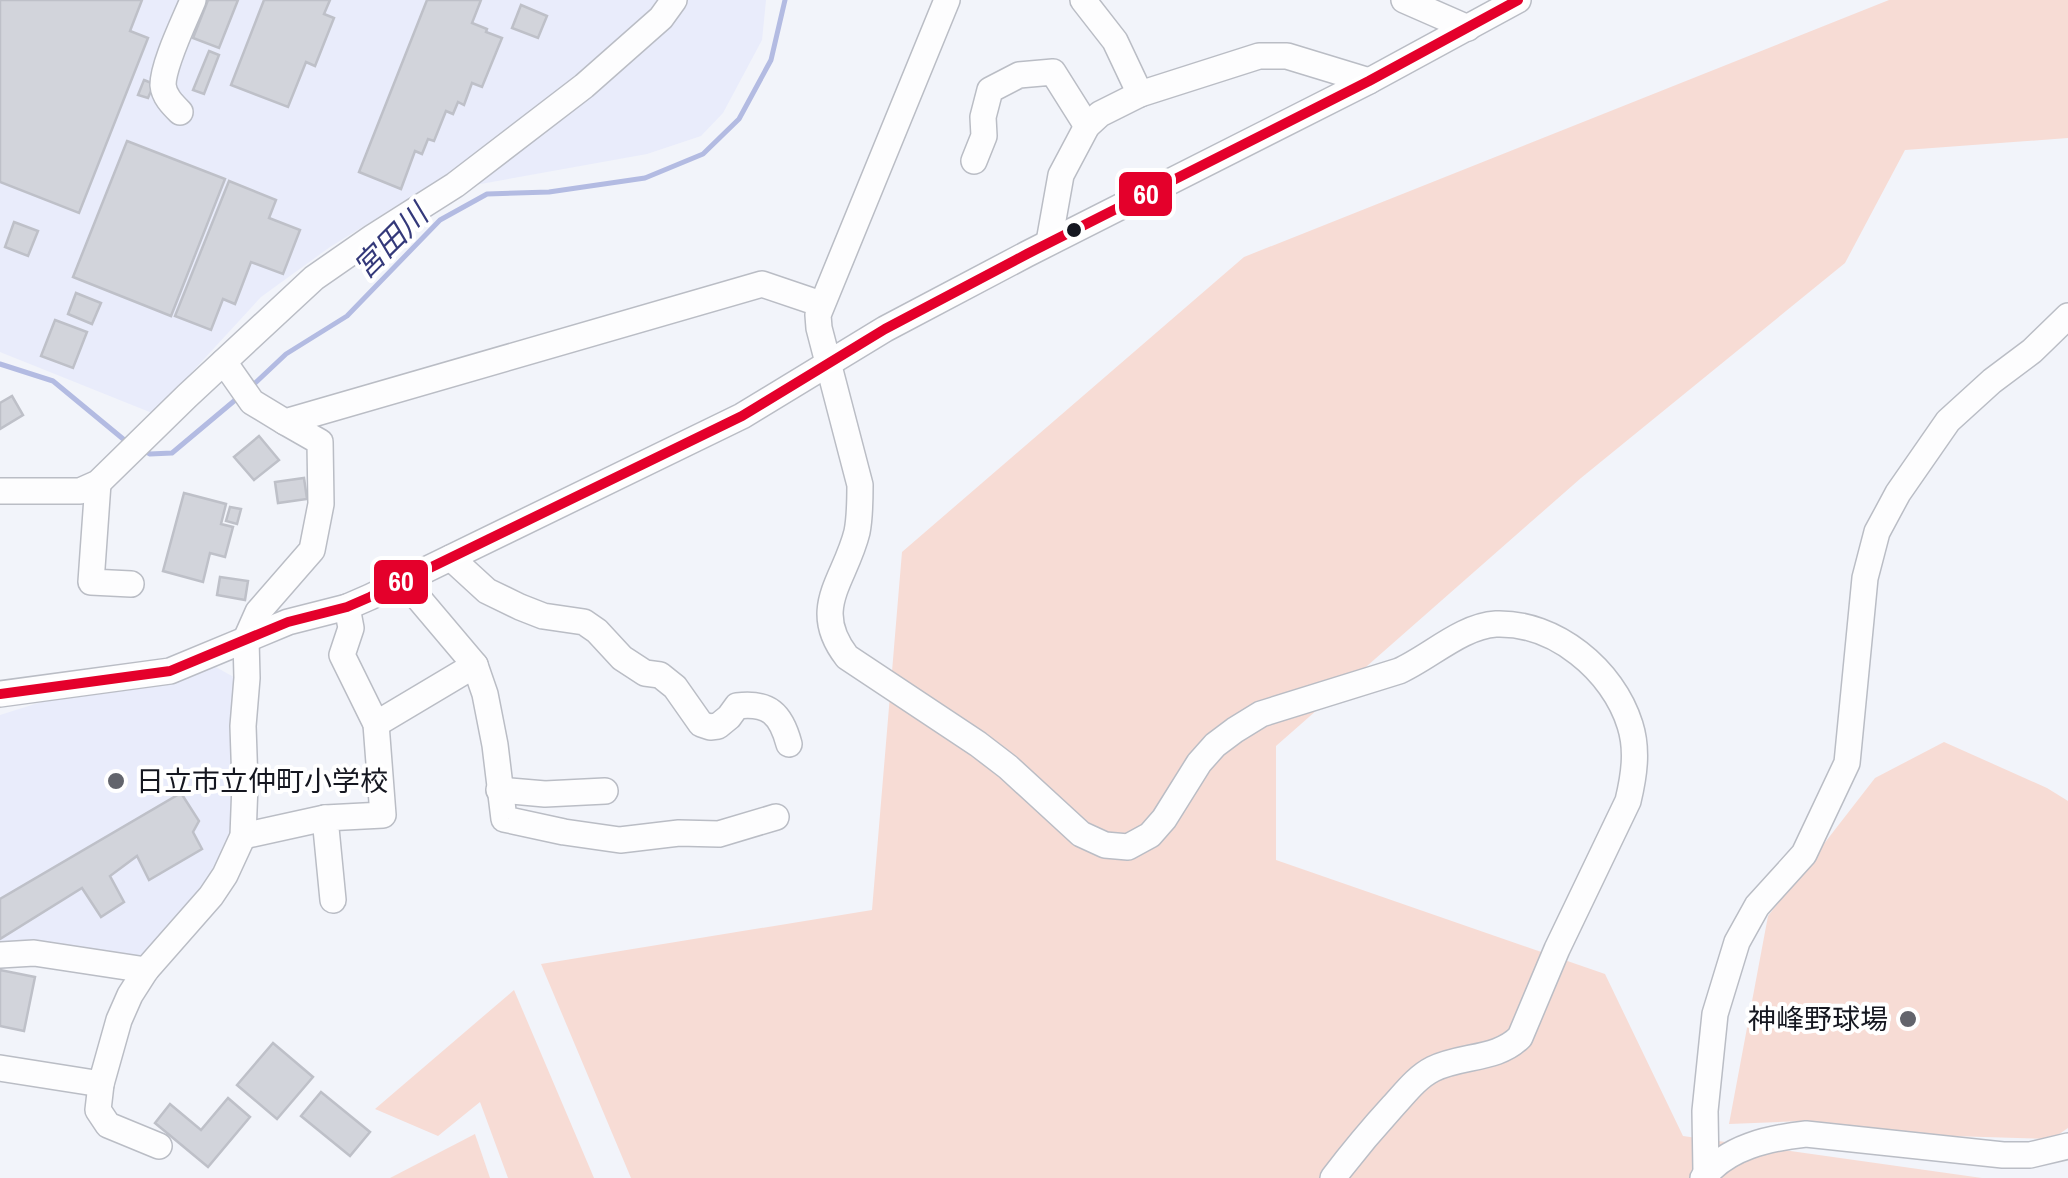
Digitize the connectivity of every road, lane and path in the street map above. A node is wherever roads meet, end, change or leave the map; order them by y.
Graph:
1 (193, 0) edge
2 (674, 0) edge
3 (947, 0) edge
4 (1083, 0) edge
5 (1404, 0) edge
6 (1518, 0) edge
7 (1468, 28) junction
8 (1369, 82) junction
9 (1140, 94) junction
10 (180, 112) dead end
11 (1087, 126) junction
12 (974, 161) dead end
13 (1050, 242) junction
14 (821, 304) junction
15 (2068, 316) edge
16 (224, 362) junction
17 (830, 364) junction
18 (285, 422) junction
19 (98, 484) junction
20 (0, 491) edge
21 (451, 558) junction
22 (404, 582) junction
23 (131, 584) dead end
24 (346, 607) junction
25 (246, 639) junction
26 (475, 665) junction
27 (1, 694) edge
28 (376, 724) junction
29 (789, 744) dead end
30 (499, 790) junction
31 (604, 791) dead end
32 (776, 817) dead end
33 (324, 818) junction
34 (243, 836) junction
35 (333, 900) dead end
36 (0, 955) edge
37 (146, 970) junction
38 (0, 1068) edge
39 (101, 1084) junction
40 (159, 1146) dead end
41 (2068, 1146) edge
42 (1704, 1175) edge
43 (1333, 1178) edge

1 - 10 street
2 - 16 street
3 - 14 street
4 - 9 street
5 - 7 street
6 - 7 street
7 - 8 street
8 - 9 street
8 - 13 street
9 - 11 street
11 - 12 street
11 - 13 street
13 - 17 street
14 - 17 street
14 - 18 street
15 - 42 street
16 - 18 street
16 - 19 street
17 - 21 street
17 - 43 street
18 - 25 street
19 - 20 street
19 - 23 street
21 - 22 street
21 - 29 street
22 - 24 street
22 - 26 street
24 - 25 street
24 - 28 street
25 - 27 street
25 - 34 street
26 - 28 street
26 - 30 street
28 - 33 street
30 - 31 street
30 - 32 street
33 - 34 street
33 - 35 street
34 - 37 street
36 - 37 street
37 - 39 street
38 - 39 street
39 - 40 street
41 - 42 street

